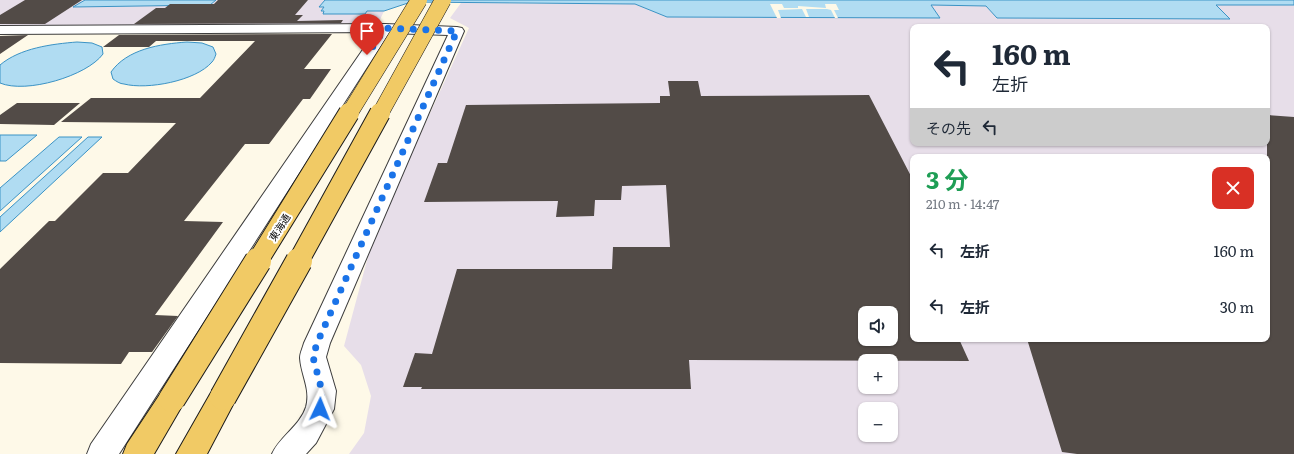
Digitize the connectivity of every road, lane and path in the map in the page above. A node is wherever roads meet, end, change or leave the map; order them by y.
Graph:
1 (418, 0) edge
2 (443, 1) edge
3 (385, 28) junction
4 (0, 30) edge
5 (102, 454) edge
6 (138, 454) edge
7 (191, 454) edge
8 (287, 454) edge

1 - 6 main road, 東海通, bridge
2 - 7 main road, bridge
3 - 4 street
3 - 5 street
3 - 8 street

